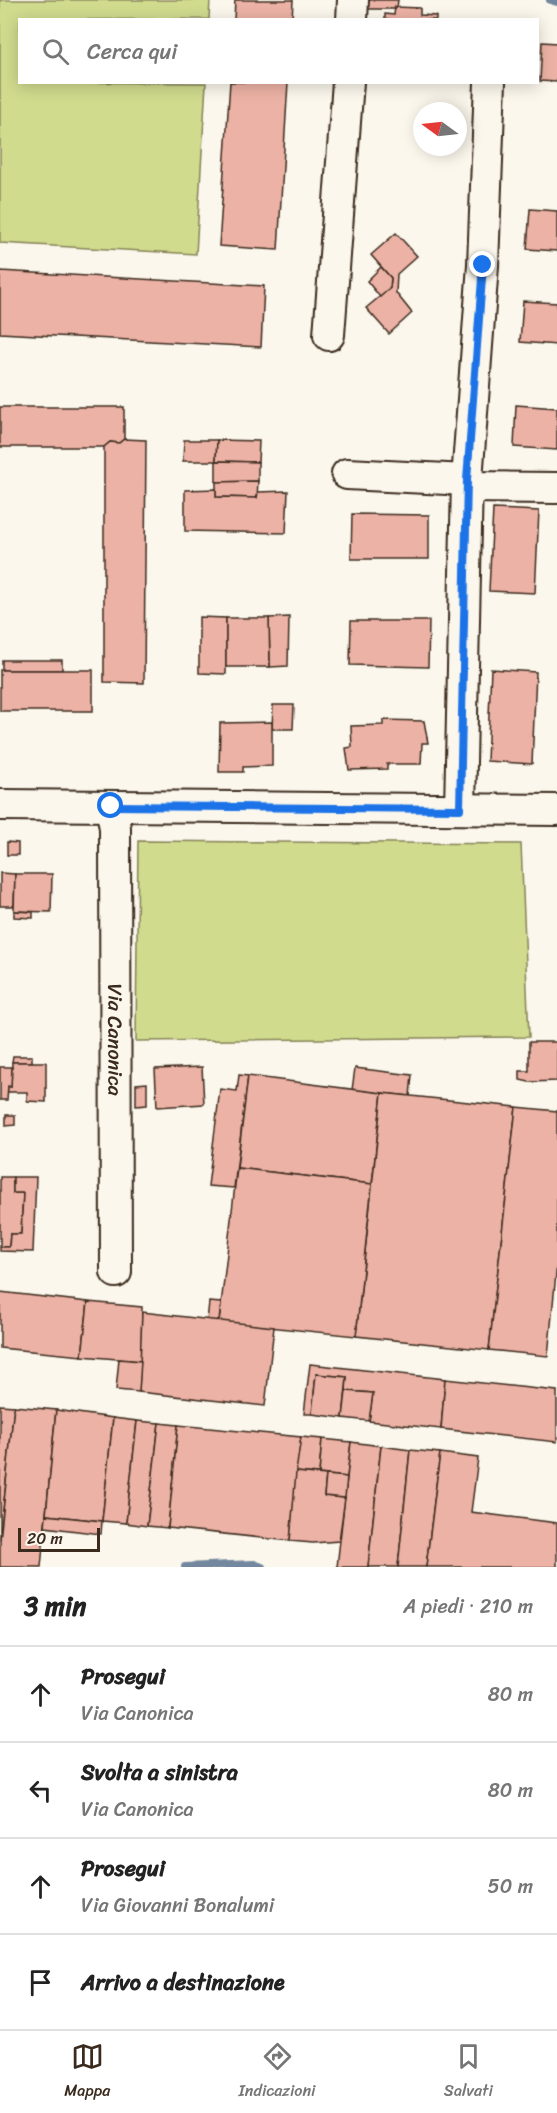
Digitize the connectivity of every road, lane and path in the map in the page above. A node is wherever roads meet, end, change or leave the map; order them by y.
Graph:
1 (353, 0) edge
2 (352, 18) edge
3 (348, 84) edge
4 (490, 84) edge
5 (330, 335) dead end
6 (346, 474) dead end
7 (467, 483) junction
8 (557, 489) edge
9 (0, 805) edge
10 (111, 806) junction
11 (460, 809) junction
12 (557, 810) edge
13 (116, 1272) dead end

1 - 2 street
3 - 5 street
4 - 7 street
6 - 7 street
7 - 8 street
7 - 11 street
9 - 10 street
10 - 11 street
10 - 13 street, Via Canonica
11 - 12 street

